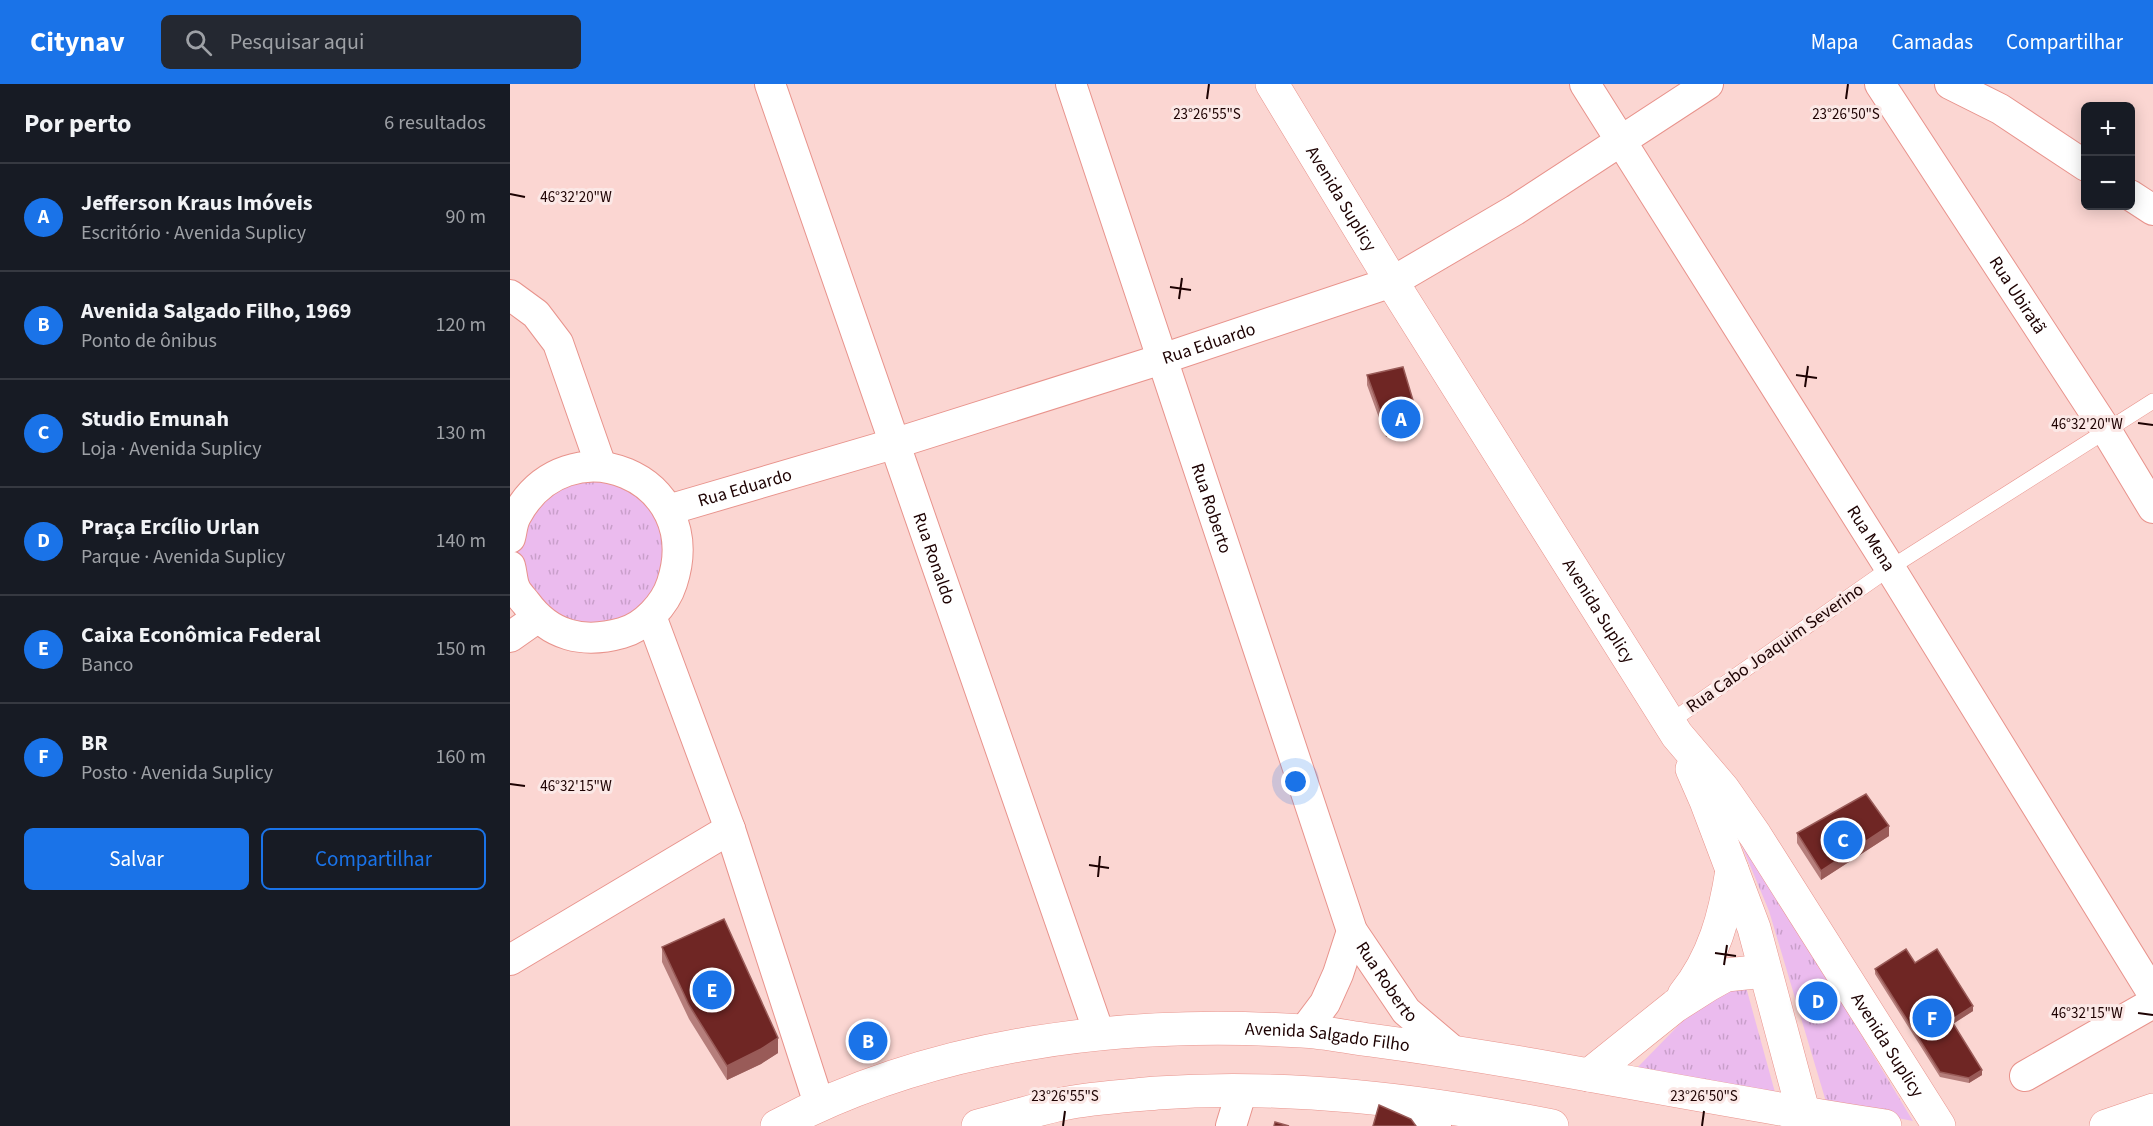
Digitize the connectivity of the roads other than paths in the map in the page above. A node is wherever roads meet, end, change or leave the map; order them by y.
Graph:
1 (770, 84) edge
2 (1071, 84) edge
3 (1272, 84) edge
4 (1585, 84) edge
5 (1708, 84) edge
6 (1880, 84) edge
7 (1950, 84) edge
8 (1622, 142) junction
9 (2081, 163) edge
10 (2135, 198) edge
11 (2153, 210) edge
12 (1392, 282) junction
13 (510, 295) edge
14 (1162, 359) junction
15 (2153, 401) edge
16 (2106, 430) junction
17 (893, 444) junction
18 (601, 466) junction
19 (2153, 508) edge
20 (668, 510) junction
21 (510, 538) edge
22 (510, 566) edge
23 (1890, 568) junction
24 (651, 616) junction
25 (537, 618) junction
26 (510, 637) edge
27 (1673, 728) junction
28 (730, 829) junction
29 (1732, 870) junction
30 (1352, 931) junction
31 (510, 960) edge
32 (1765, 971) junction
33 (2153, 994) edge
34 (2153, 1003) edge
35 (1675, 1005) junction
36 (1304, 1031) junction
37 (1099, 1033) junction
38 (1638, 1037) junction
39 (1453, 1051) junction
40 (1589, 1075) junction
41 (2025, 1076) dead end
42 (1630, 1082) junction
43 (1242, 1090) junction
44 (1402, 1101) junction
45 (819, 1104) junction
46 (2153, 1110) edge
47 (1805, 1120) edge
48 (1517, 1123) edge
49 (777, 1126) edge
50 (978, 1126) edge
51 (1232, 1126) edge
52 (1436, 1126) edge
53 (1552, 1126) edge
54 (1885, 1126) edge
55 (1938, 1126) edge
56 (2106, 1126) edge

1 - 17 street, Rua Ronaldo
2 - 14 street, Rua Roberto
3 - 12 main road, Avenida Suplicy
4 - 8 street, Rua Mena
5 - 8 street, Rua Eduardo
6 - 16 street, Rua Ubiratã
7 - 9 street
8 - 12 street, Rua Eduardo
8 - 23 street, Rua Mena
10 - 11 street
12 - 14 street, Rua Eduardo
12 - 27 main road, Avenida Suplicy
13 - 18 street
14 - 17 street, Rua Eduardo
14 - 30 street, Rua Roberto
15 - 16 lane, Rua Cabo Joaquim Severino
16 - 19 street, Rua Ubiratã
16 - 23 lane, Rua Cabo Joaquim Severino
17 - 20 street, Rua Eduardo
17 - 37 street, Rua Ronaldo
18 - 20 street
18 - 21 street
20 - 24 street
22 - 25 street
23 - 27 lane, Rua Cabo Joaquim Severino
23 - 33 street, Rua Mena
24 - 25 street
24 - 28 street
25 - 26 street
27 - 29 main road
27 - 55 main road, Avenida Suplicy
28 - 31 street
28 - 45 street
29 - 32 main road
29 - 35 main road
30 - 36 street, Rua Roberto
30 - 39 street, Rua Roberto
32 - 35 main road
32 - 47 main road
34 - 41 street
35 - 38 main road
36 - 37 main road, Avenida Salgado Filho
36 - 39 main road, Avenida Salgado Filho
37 - 45 main road, Avenida Salgado Filho
38 - 40 main road
38 - 42 main road
39 - 40 main road, Avenida Salgado Filho
40 - 42 main road, Avenida Salgado Filho
42 - 47 main road, Avenida Salgado Filho
43 - 44 main road
43 - 50 main road
43 - 51 street
44 - 48 main road
44 - 52 street
45 - 49 main road, Avenida Salgado Filho
46 - 56 main road
47 - 54 main road, Avenida Salgado Filho
48 - 53 main road

